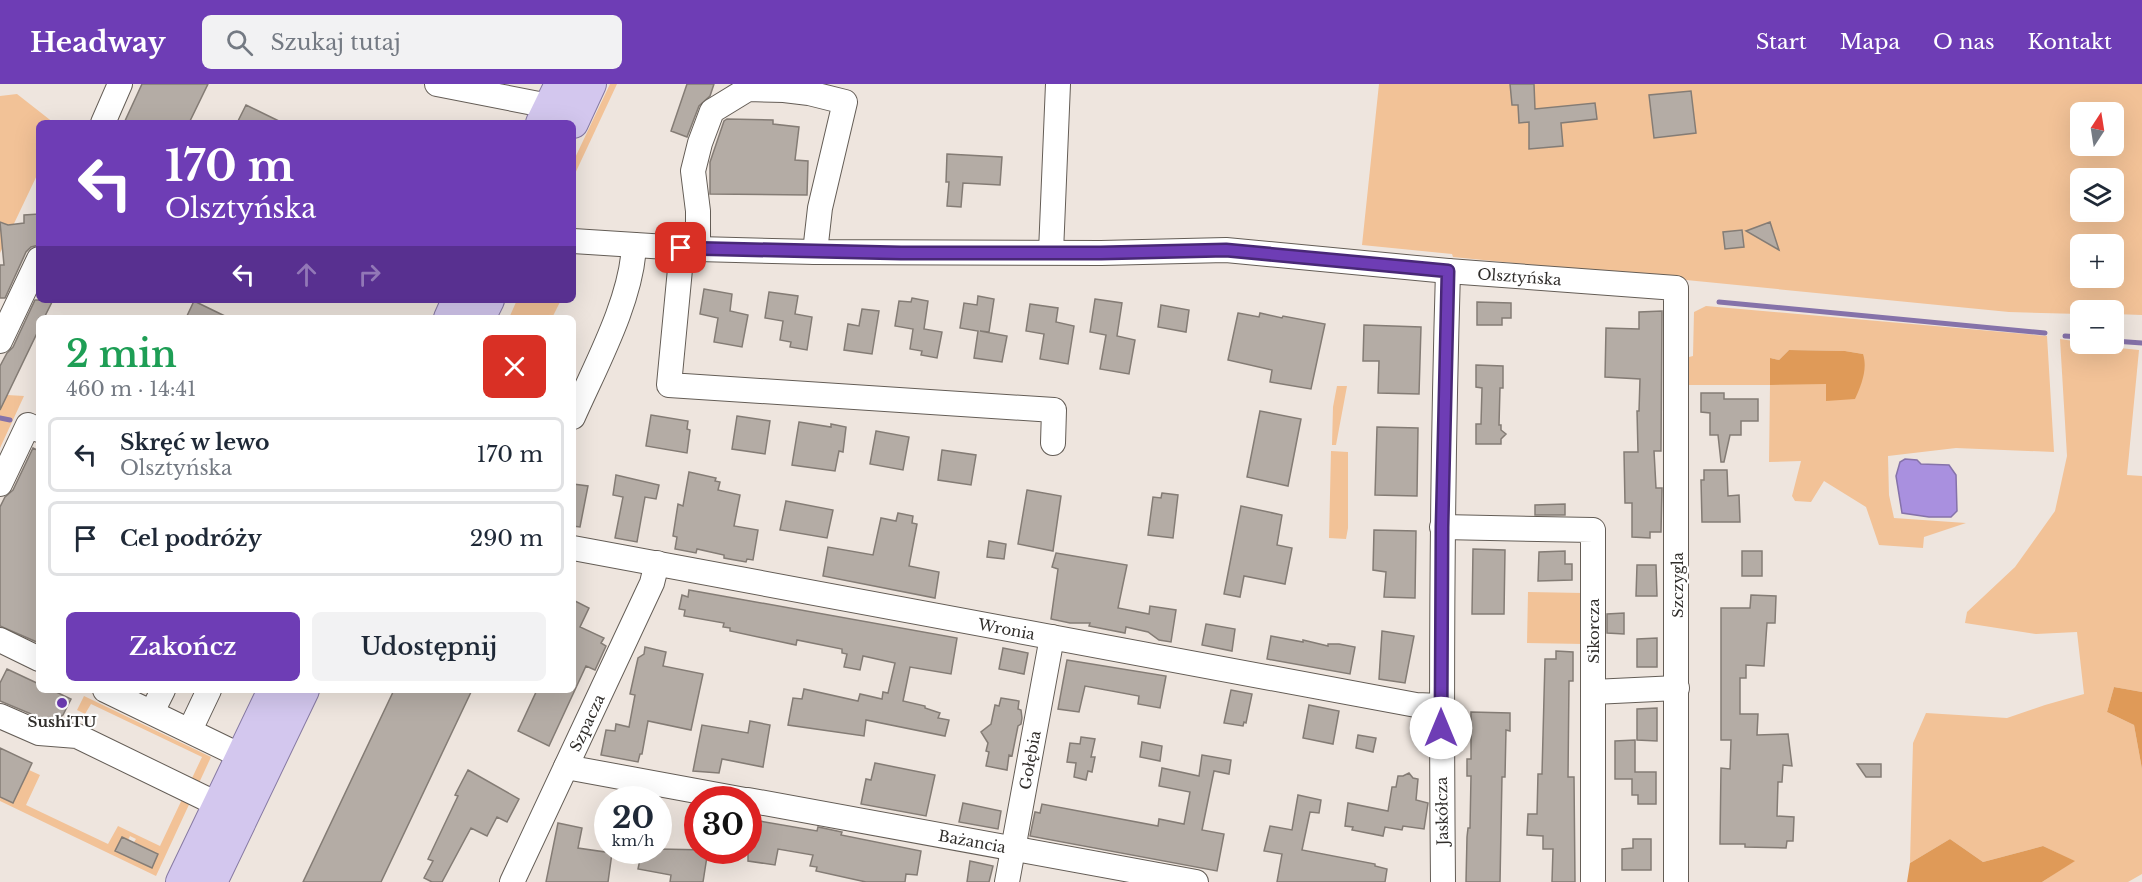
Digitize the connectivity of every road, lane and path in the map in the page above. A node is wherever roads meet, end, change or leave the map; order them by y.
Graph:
1 (120, 84) edge
2 (437, 84) edge
3 (591, 84) edge
4 (1058, 84) edge
5 (849, 93) edge
6 (556, 109) edge
7 (104, 120) edge
8 (576, 241) edge
9 (634, 245) junction
10 (690, 249) junction
11 (815, 252) junction
12 (1051, 252) junction
13 (36, 265) edge
14 (1448, 271) junction
15 (1676, 288) joint
16 (0, 341) edge
17 (576, 410) edge
18 (36, 429) edge
19 (1053, 443) dead end
20 (0, 484) edge
21 (1442, 527) junction
22 (576, 549) edge
23 (657, 563) junction
24 (1052, 637) junction
25 (0, 640) edge
26 (36, 658) edge
27 (1677, 688) junction
28 (1593, 692) junction
29 (111, 693) edge
30 (162, 693) edge
31 (208, 693) edge
32 (272, 693) edge
33 (303, 693) edge
34 (1441, 706) junction
35 (152, 712) junction
36 (0, 716) edge
37 (190, 730) junction
38 (241, 756) junction
39 (566, 767) junction
40 (684, 789) edge
41 (762, 803) edge
42 (217, 804) junction
43 (1013, 849) junction
44 (181, 882) edge
45 (212, 882) edge
46 (512, 882) edge
47 (1007, 882) edge
48 (1196, 882) edge
49 (1443, 882) edge
50 (1593, 882) edge
51 (1676, 882) edge

1 - 7 street
2 - 6 street
3 - 6 main road
4 - 12 street
5 - 10 street
5 - 11 street
8 - 9 street, Olsztyńska
9 - 10 street, Olsztyńska
9 - 17 street
10 - 11 street, Olsztyńska
10 - 19 street
11 - 12 street, Olsztyńska
12 - 14 street, Olsztyńska
13 - 16 street
14 - 15 street, Olsztyńska
14 - 21 street, Jaskółcza
15 - 27 street, Szczygla
18 - 20 street
21 - 28 street, Sikorcza
21 - 34 street, Jaskółcza
22 - 23 street, Wronia
23 - 24 street, Wronia
23 - 39 street, Szpacza
24 - 34 street, Wronia
24 - 43 street, Gołębia
25 - 26 street
27 - 28 street
27 - 51 street, Szczygla
28 - 50 street, Sikorcza
29 - 35 street
30 - 35 street
31 - 37 street
32 - 38 main road
33 - 45 main road
34 - 49 street, Jaskółcza
35 - 37 street
36 - 42 street
37 - 38 street
38 - 42 main road
39 - 40 street, Bażancia
39 - 46 street, Szpacza
41 - 43 street, Bażancia
42 - 44 main road
43 - 47 street, Gołębia
43 - 48 street, Bażancia

